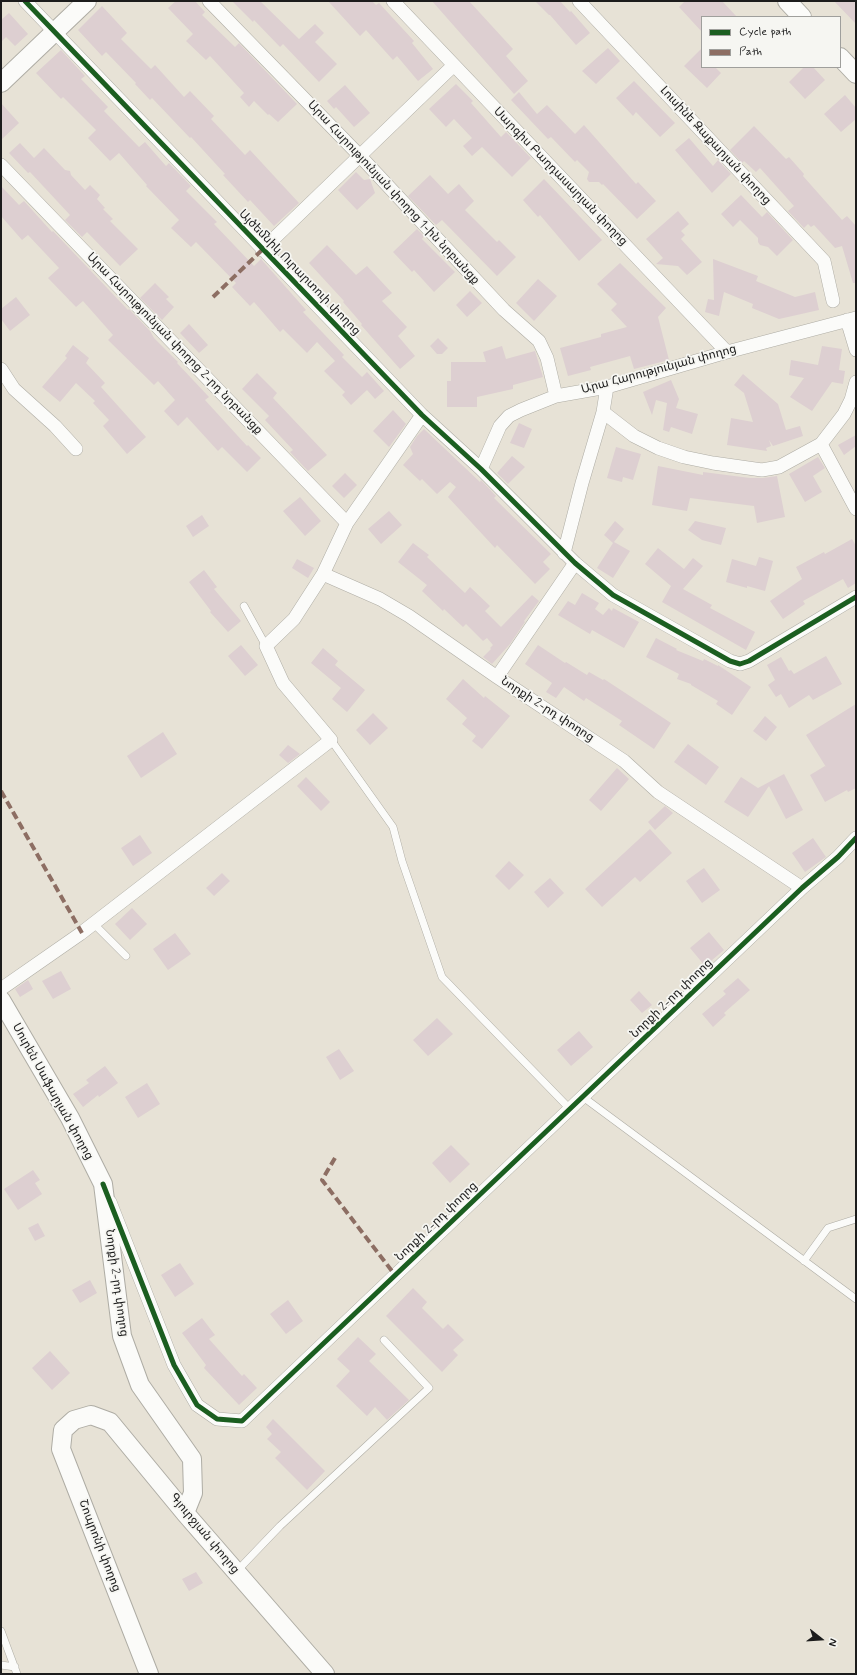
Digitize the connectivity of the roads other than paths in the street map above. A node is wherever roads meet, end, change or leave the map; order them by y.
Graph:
1 (26, 1) edge
2 (87, 1) edge
3 (209, 1) edge
4 (394, 1) edge
5 (578, 1) edge
6 (787, 1) edge
7 (801, 16) edge
8 (55, 32) junction
9 (841, 58) edge
10 (454, 65) junction
11 (856, 74) edge
12 (1, 83) edge
13 (360, 156) junction
14 (1, 165) edge
15 (262, 250) junction
16 (833, 301) dead end
17 (852, 319) edge
18 (856, 350) edge
19 (727, 352) junction
20 (1, 369) edge
21 (856, 382) edge
22 (607, 387) junction
23 (556, 396) junction
24 (603, 412) junction
25 (422, 415) junction
26 (820, 444) junction
27 (76, 450) dead end
28 (481, 469) junction
29 (856, 509) edge
30 (347, 523) junction
31 (564, 553) junction
32 (575, 563) junction
33 (323, 574) junction
34 (856, 597) edge
35 (244, 606) dead end
36 (266, 646) junction
37 (497, 677) junction
38 (331, 740) junction
39 (856, 838) edge
40 (802, 888) junction
41 (94, 924) junction
42 (126, 956) dead end
43 (1, 989) edge
44 (1, 1000) edge
45 (583, 1098) junction
46 (570, 1109) junction
47 (103, 1184) junction
48 (856, 1219) edge
49 (804, 1261) junction
50 (856, 1299) edge
51 (384, 1340) dead end
52 (74, 1420) joint
53 (185, 1513) junction
54 (236, 1572) junction
55 (1, 1631) edge
56 (1, 1665) edge
57 (16, 1671) edge
58 (150, 1674) edge
59 (325, 1674) edge

1 - 8 street, Այծեմնիկ Ուրարտուի փողոց
2 - 8 main road
3 - 13 street, Արա Հարությունյան փողոց 1-ին նրբանցք
4 - 10 street, Սարգիս Բաղդասարյան փողոց
5 - 16 street, Լուսինե Զաքարյան փողոց
6 - 7 main road
8 - 12 main road
8 - 15 street, Այծեմնիկ Ուրարտուի փողոց
9 - 11 main road
10 - 13 street
10 - 19 street, Սարգիս Բաղդասարյան փողոց
13 - 15 street
13 - 23 street, Արա Հարությունյան փողոց 1-ին նրբանցք
14 - 30 street, Արա Հարությունյան փողոց 2-րդ նրբանցք
15 - 25 street, Այծեմնիկ Ուրարտուի փողոց
17 - 18 street, Արա Հարությունյան փողոց
17 - 19 street, Արա Հարությունյան փողոց
19 - 22 street, Արա Հարությունյան փողոց
20 - 27 street
21 - 26 street
22 - 23 street, Արա Հարությունյան փողոց
22 - 24 street
23 - 28 street, Արա Հարությունյան փողոց
24 - 26 street
24 - 31 street
25 - 28 street, Այծեմնիկ Ուրարտուի փողոց
25 - 30 street
26 - 29 street
28 - 31 street, Այծեմնիկ Ուրարտուի փողոց
30 - 33 street
31 - 32 street, Այծեմնիկ Ուրարտուի փողոց
32 - 34 street, Այծեմնիկ Ուրարտուի փողոց
32 - 37 street
33 - 36 street
33 - 37 street, Նորքի 2-րդ փողոց
35 - 36 lane
36 - 38 street
37 - 40 street, Նորքի 2-րդ փողոց
38 - 41 street
38 - 46 lane
39 - 40 street, Նորքի 2-րդ փողոց
40 - 45 street, Նորքի 2-րդ փողոց
41 - 42 lane
41 - 43 street
44 - 47 main road, Սուրեն Սաֆարյան փողոց
45 - 46 street, Նորքի 2-րդ փողոց
45 - 49 lane
46 - 47 street, Նորքի 2-րդ փողոց
47 - 53 main road, Նորքի 2-րդ փողոց
48 - 49 lane
49 - 50 lane
51 - 54 lane
52 - 53 main road, Գյուրջյան փողոց
52 - 58 main road, Շոպրոնի փողոց
53 - 54 main road, Գյուրջյան փողոց
54 - 59 main road, Գյուրջյան փողոց
55 - 57 lane
56 - 57 lane

